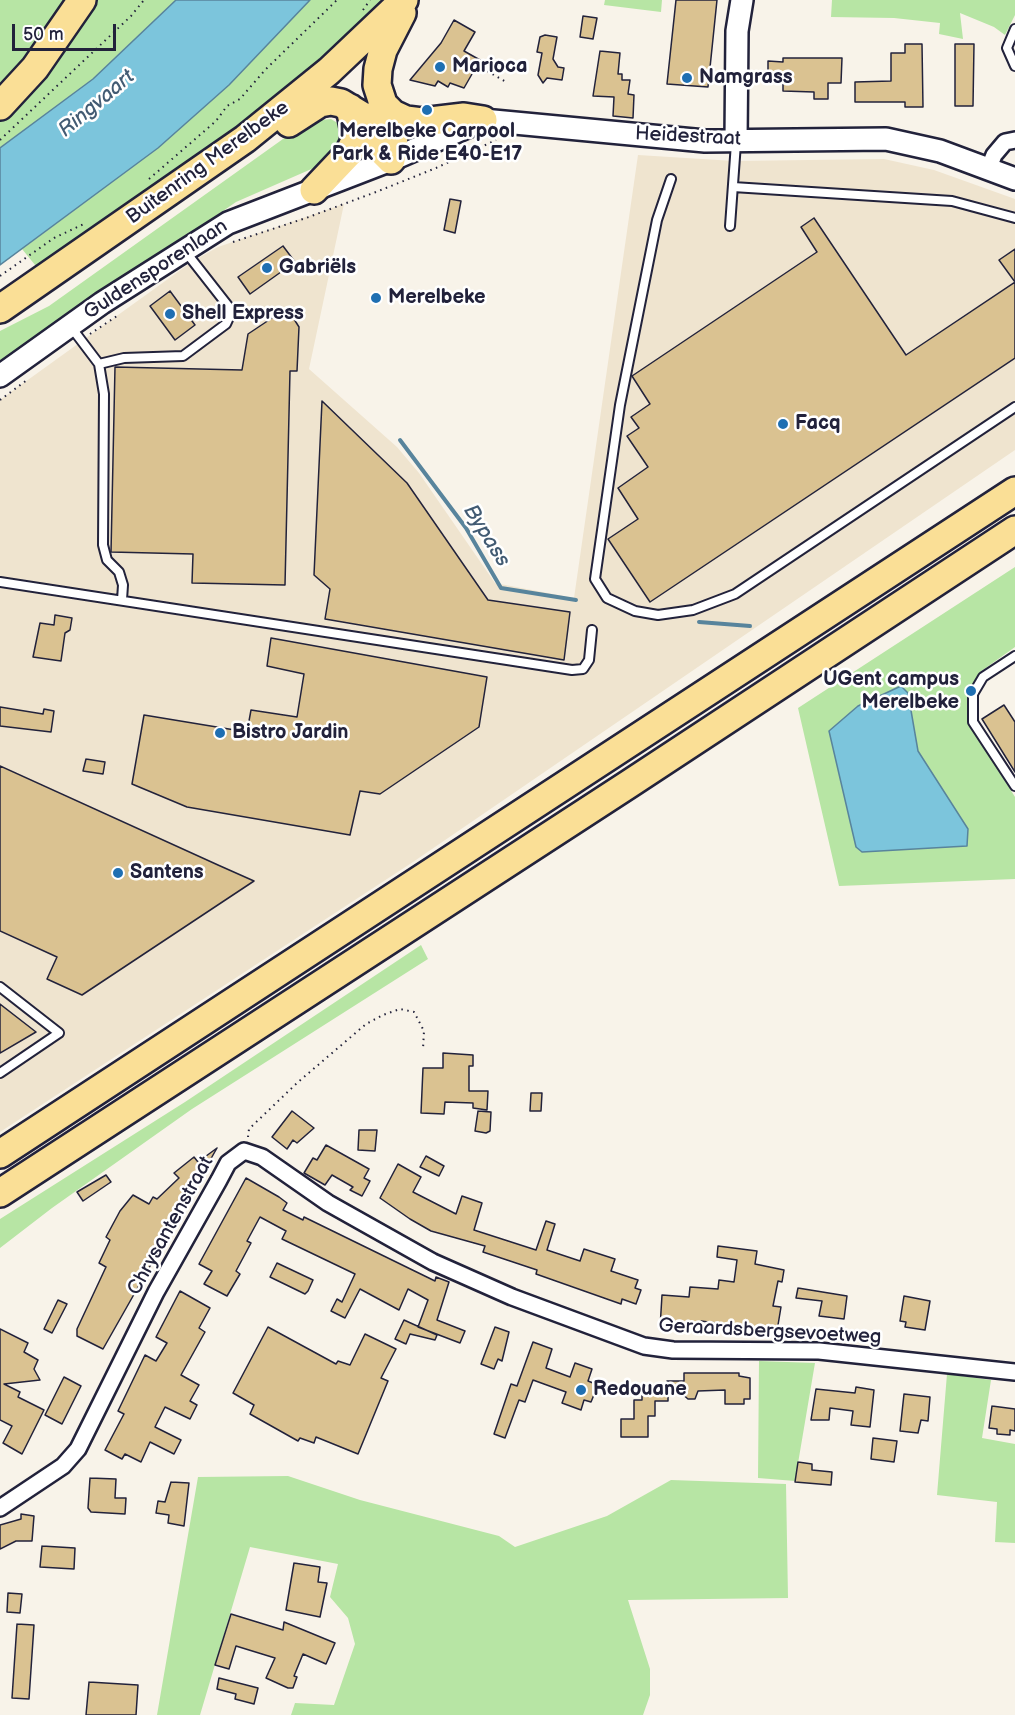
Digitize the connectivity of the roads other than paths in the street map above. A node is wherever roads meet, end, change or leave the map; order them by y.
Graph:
1 (82, 0) edge
2 (404, 0) edge
3 (409, 0) edge
4 (742, 0) edge
5 (1015, 29) edge
6 (1015, 66) edge
7 (382, 103) junction
8 (0, 106) edge
9 (350, 108) junction
10 (483, 120) junction
11 (1015, 140) edge
12 (735, 141) junction
13 (391, 160) junction
14 (988, 170) junction
15 (1015, 178) edge
16 (671, 179) dead end
17 (187, 181) junction
18 (733, 187) junction
19 (314, 190) junction
20 (1015, 218) edge
21 (730, 225) dead end
22 (183, 249) junction
23 (0, 309) edge
24 (76, 333) junction
25 (99, 364) junction
26 (0, 376) edge
27 (1015, 407) edge
28 (1015, 491) edge
29 (1015, 530) edge
30 (0, 582) edge
31 (122, 600) junction
32 (592, 630) dead end
33 (1015, 656) edge
34 (1015, 786) edge
35 (0, 987) edge
36 (0, 1073) edge
37 (244, 1151) joint
38 (0, 1154) edge
39 (0, 1193) edge
40 (1015, 1372) edge
41 (0, 1508) edge

1 - 8 highway
2 - 17 highway, Buitenring Merelbeke
3 - 7 highway
4 - 12 main road
5 - 6 lane
7 - 10 highway
7 - 13 highway
9 - 13 highway
9 - 17 highway
9 - 19 highway
10 - 12 main road, Heidestraat
10 - 13 main road, Heidestraat
11 - 14 street
12 - 14 main road, Heidestraat
12 - 18 lane
13 - 19 main road, Guldensporenlaan
14 - 15 main road, Heidestraat
16 - 27 lane
17 - 23 highway, Buitenring Merelbeke
18 - 20 lane
18 - 21 lane
19 - 22 main road, Guldensporenlaan
22 - 24 main road, Guldensporenlaan
22 - 25 lane
24 - 25 lane
24 - 26 main road, Guldensporenlaan
25 - 31 lane
28 - 38 highway
29 - 39 highway
30 - 31 lane
31 - 32 lane
33 - 34 lane
35 - 36 lane
37 - 40 street, Geraardsbergsevoetweg
37 - 41 street, Chrysantenstraat

